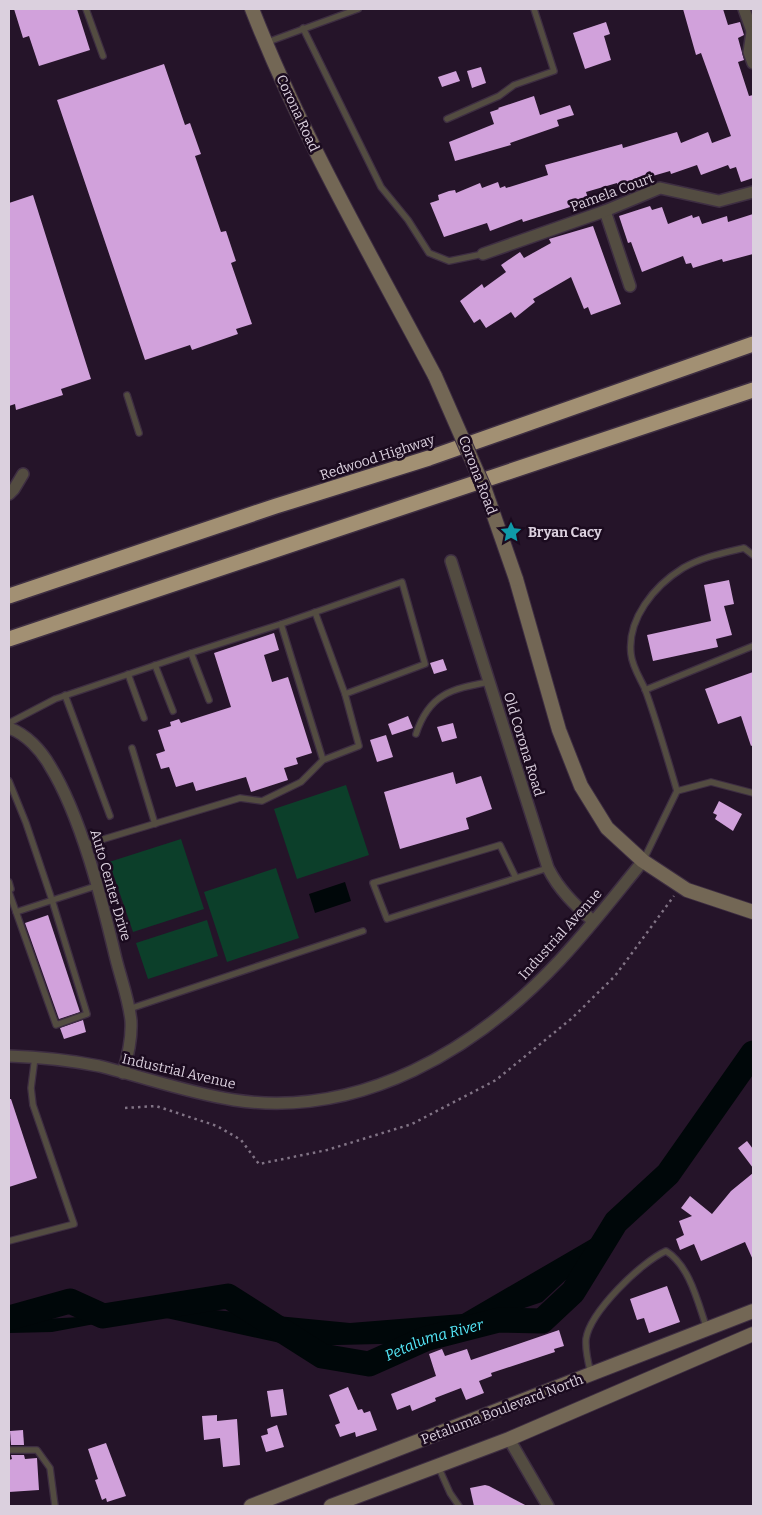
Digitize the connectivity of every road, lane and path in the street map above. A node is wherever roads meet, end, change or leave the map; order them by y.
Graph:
1 (86, 9) edge
2 (252, 9) edge
3 (358, 9) edge
4 (534, 9) edge
5 (744, 9) edge
6 (303, 28) junction
7 (752, 33) edge
8 (265, 43) junction
9 (103, 56) dead end
10 (753, 63) edge
11 (447, 119) dead end
12 (753, 192) edge
13 (605, 211) junction
14 (483, 254) joint
15 (630, 286) dead end
16 (753, 344) edge
17 (753, 390) edge
18 (127, 395) dead end
19 (139, 433) dead end
20 (23, 474) dead end
21 (9, 494) edge
22 (753, 555) edge
23 (451, 561) dead end
24 (9, 596) edge
25 (315, 612) junction
26 (281, 624) junction
27 (9, 639) edge
28 (753, 646) edge
29 (190, 653) junction
30 (155, 665) junction
31 (128, 674) junction
32 (489, 682) junction
33 (645, 690) junction
34 (346, 694) junction
35 (64, 695) junction
36 (209, 700) dead end
37 (173, 711) dead end
38 (144, 718) dead end
39 (9, 723) edge
40 (9, 728) edge
41 (416, 734) dead end
42 (132, 748) dead end
43 (323, 760) junction
44 (9, 781) edge
45 (677, 791) junction
46 (753, 793) edge
47 (110, 816) dead end
48 (154, 824) junction
49 (84, 845) junction
50 (643, 861) junction
51 (548, 868) junction
52 (516, 878) junction
53 (9, 882) edge
54 (96, 886) junction
55 (9, 891) edge
56 (52, 900) junction
57 (16, 912) junction
58 (753, 912) edge
59 (594, 921) junction
60 (363, 931) dead end
61 (129, 1009) junction
62 (9, 1056) edge
63 (35, 1057) junction
64 (124, 1074) junction
65 (9, 1241) edge
66 (753, 1311) edge
67 (707, 1328) junction
68 (753, 1334) edge
69 (591, 1374) junction
70 (509, 1439) junction
71 (9, 1450) edge
72 (438, 1466) junction
73 (55, 1506) edge
74 (251, 1506) edge
75 (331, 1506) edge
76 (459, 1506) edge
77 (548, 1506) edge

1 - 9 lane
2 - 8 main road, Corona Road
3 - 6 lane
4 - 11 lane
5 - 7 street
6 - 8 lane
6 - 14 lane
7 - 10 street
8 - 50 main road, Corona Road, bridge
12 - 13 street, Pamela Court
13 - 14 street, Pamela Court
13 - 15 street
16 - 24 highway, Redwood Highway
17 - 27 highway
18 - 19 lane
20 - 21 street
22 - 33 lane
23 - 32 street, Old Corona Road
25 - 26 lane
25 - 34 lane
25 - 34 lane
26 - 29 lane
26 - 43 lane
28 - 33 lane
29 - 30 lane
29 - 36 lane
30 - 31 lane
30 - 37 lane
31 - 35 lane
31 - 38 lane
32 - 41 lane
32 - 51 street, Old Corona Road
33 - 45 lane
34 - 43 lane
35 - 39 lane
35 - 47 lane
40 - 49 street, Auto Center Drive
42 - 48 lane
43 - 48 lane
44 - 56 lane
45 - 46 lane
45 - 50 lane
48 - 49 lane
49 - 54 street, Auto Center Drive
50 - 58 main road, Corona Road
50 - 59 street, Industrial Avenue
51 - 52 lane
51 - 59 street, Old Corona Road
52 - 52 lane
53 - 55 lane
54 - 56 lane
54 - 61 street, Auto Center Drive
55 - 57 lane
56 - 57 lane
56 - 57 lane
59 - 64 street, Industrial Avenue
60 - 61 lane
61 - 64 street, Auto Center Drive
62 - 63 street, Industrial Avenue
63 - 64 street, Industrial Avenue
63 - 65 lane
66 - 67 main road, Petaluma Boulevard North
67 - 69 main road, Petaluma Boulevard North
67 - 69 lane
68 - 70 main road, Petaluma Boulevard North
69 - 74 main road, Petaluma Boulevard North
70 - 72 main road, Petaluma Boulevard North
70 - 77 street
71 - 73 lane
72 - 75 main road, Petaluma Boulevard North
72 - 76 lane

